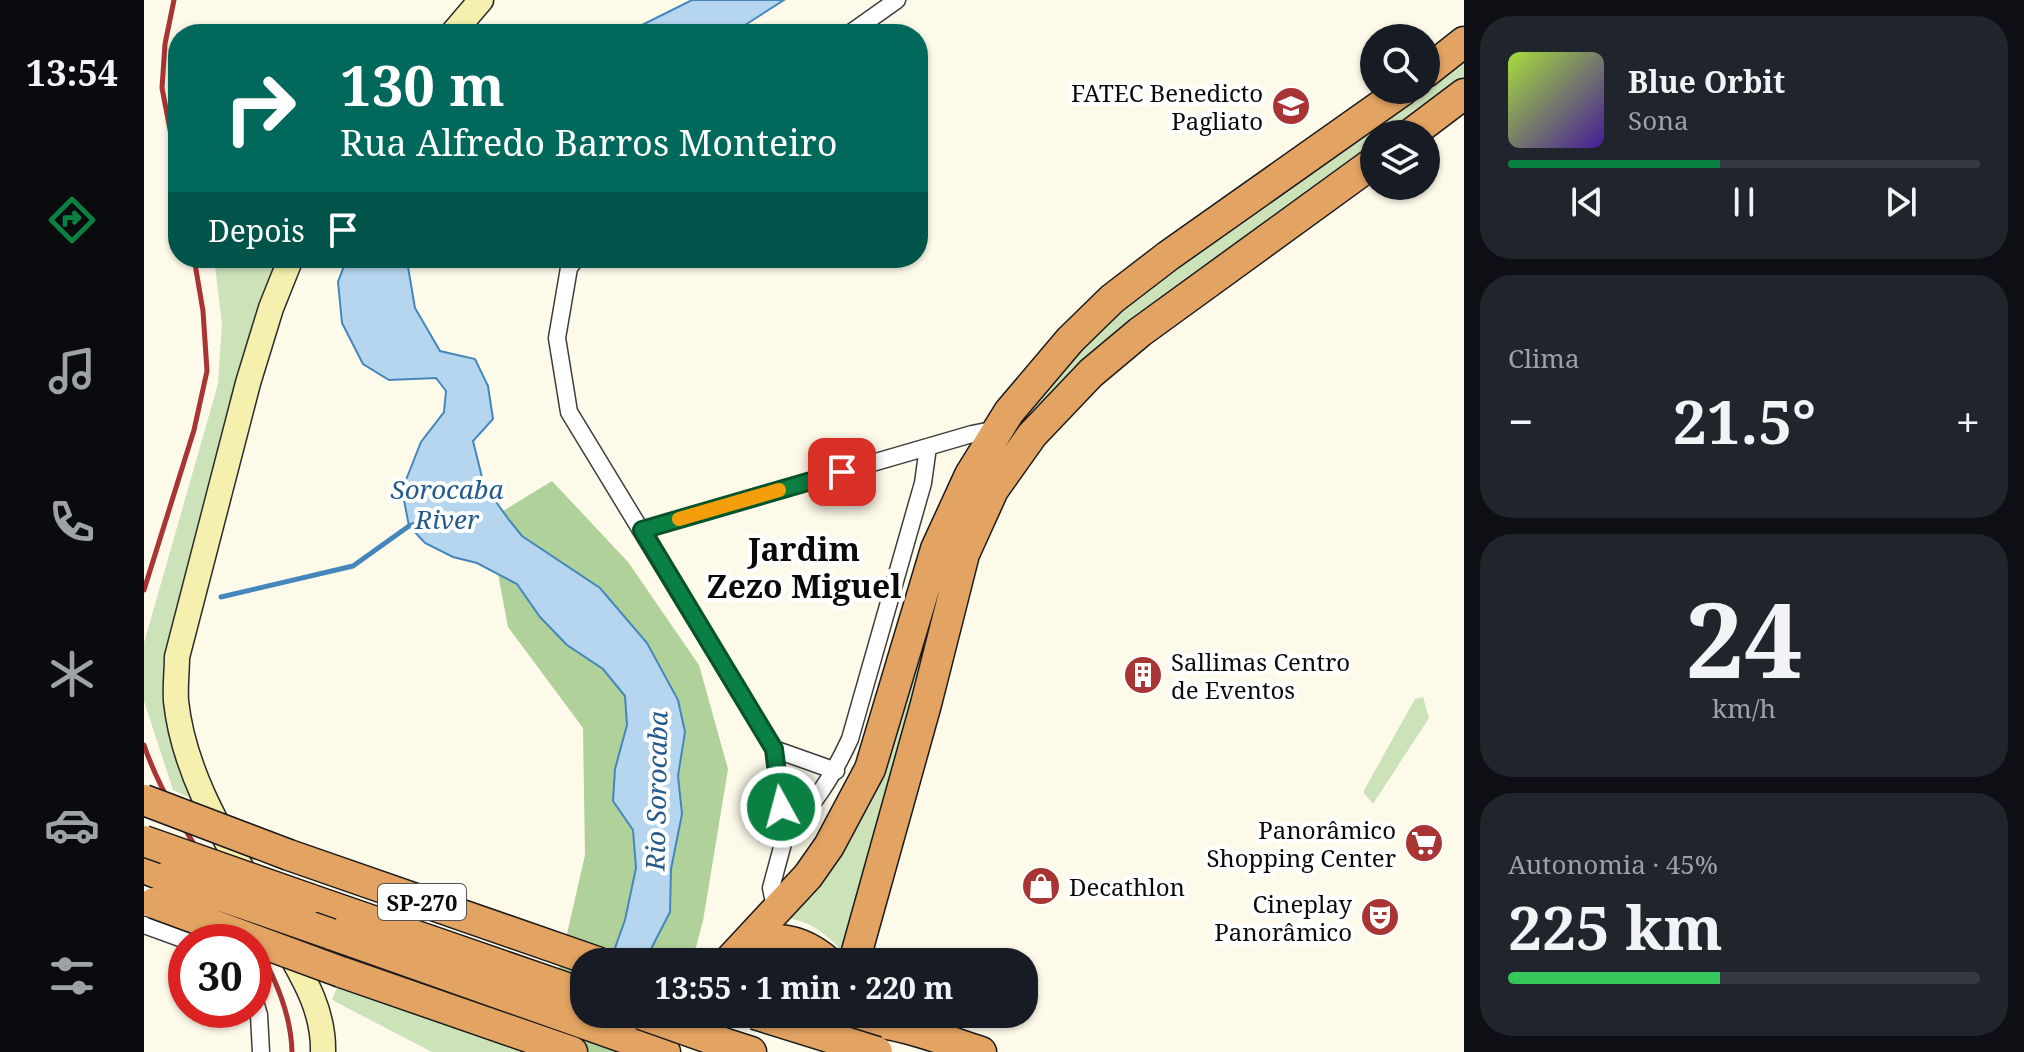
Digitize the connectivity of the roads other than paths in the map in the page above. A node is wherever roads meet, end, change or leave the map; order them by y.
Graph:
1 (481, 0) edge
2 (897, 0) edge
3 (461, 24) edge
4 (863, 24) edge
5 (1464, 42) edge
6 (1440, 61) edge
7 (1459, 102) edge
8 (1384, 104) edge
9 (1432, 120) edge
10 (1440, 137) edge
11 (1360, 172) edge
12 (1360, 197) edge
13 (287, 268) edge
14 (569, 268) edge
15 (1091, 373) junction
16 (999, 429) junction
17 (928, 447) junction
18 (642, 530) junction
19 (774, 749) junction
20 (836, 771) junction
21 (144, 800) edge
22 (785, 836) junction
23 (144, 841) edge
24 (874, 892) junction
25 (151, 894) edge
26 (776, 912) junction
27 (176, 924) edge
28 (741, 948) edge
29 (745, 948) edge
30 (806, 948) edge
31 (858, 948) edge
32 (873, 948) edge
33 (570, 953) edge
34 (570, 995) edge
35 (549, 996) junction
36 (260, 1028) edge
37 (682, 1028) edge
38 (682, 1028) edge
39 (800, 1028) edge
40 (914, 1028) edge
41 (920, 1032) junction
42 (834, 1033) edge
43 (261, 1052) edge
44 (323, 1052) edge
45 (572, 1052) edge
46 (665, 1052) edge
47 (675, 1052) edge
48 (751, 1052) edge
49 (877, 1052) edge
50 (981, 1052) edge

1 - 3 main road
2 - 4 street
5 - 6 highway
7 - 9 highway
7 - 10 highway
8 - 16 highway
11 - 15 highway
12 - 15 highway
13 - 44 main road
14 - 18 street
15 - 24 highway
16 - 17 street
16 - 26 highway
17 - 18 street
17 - 20 street
18 - 19 street
19 - 20 street
19 - 22 street
20 - 22 street
21 - 33 highway, SP-270, bridge
22 - 26 street
23 - 35 highway, SP-270, bridge
24 - 31 highway
24 - 32 highway
25 - 27 street
25 - 35 highway, SP-270, bridge
25 - 45 highway, bridge
26 - 28 highway
29 - 30 highway
34 - 35 highway, SP-270
35 - 46 highway, SP-270
36 - 43 street
37 - 48 highway, bridge
38 - 47 highway
39 - 49 highway, bridge
40 - 41 highway
41 - 42 highway
41 - 50 highway

